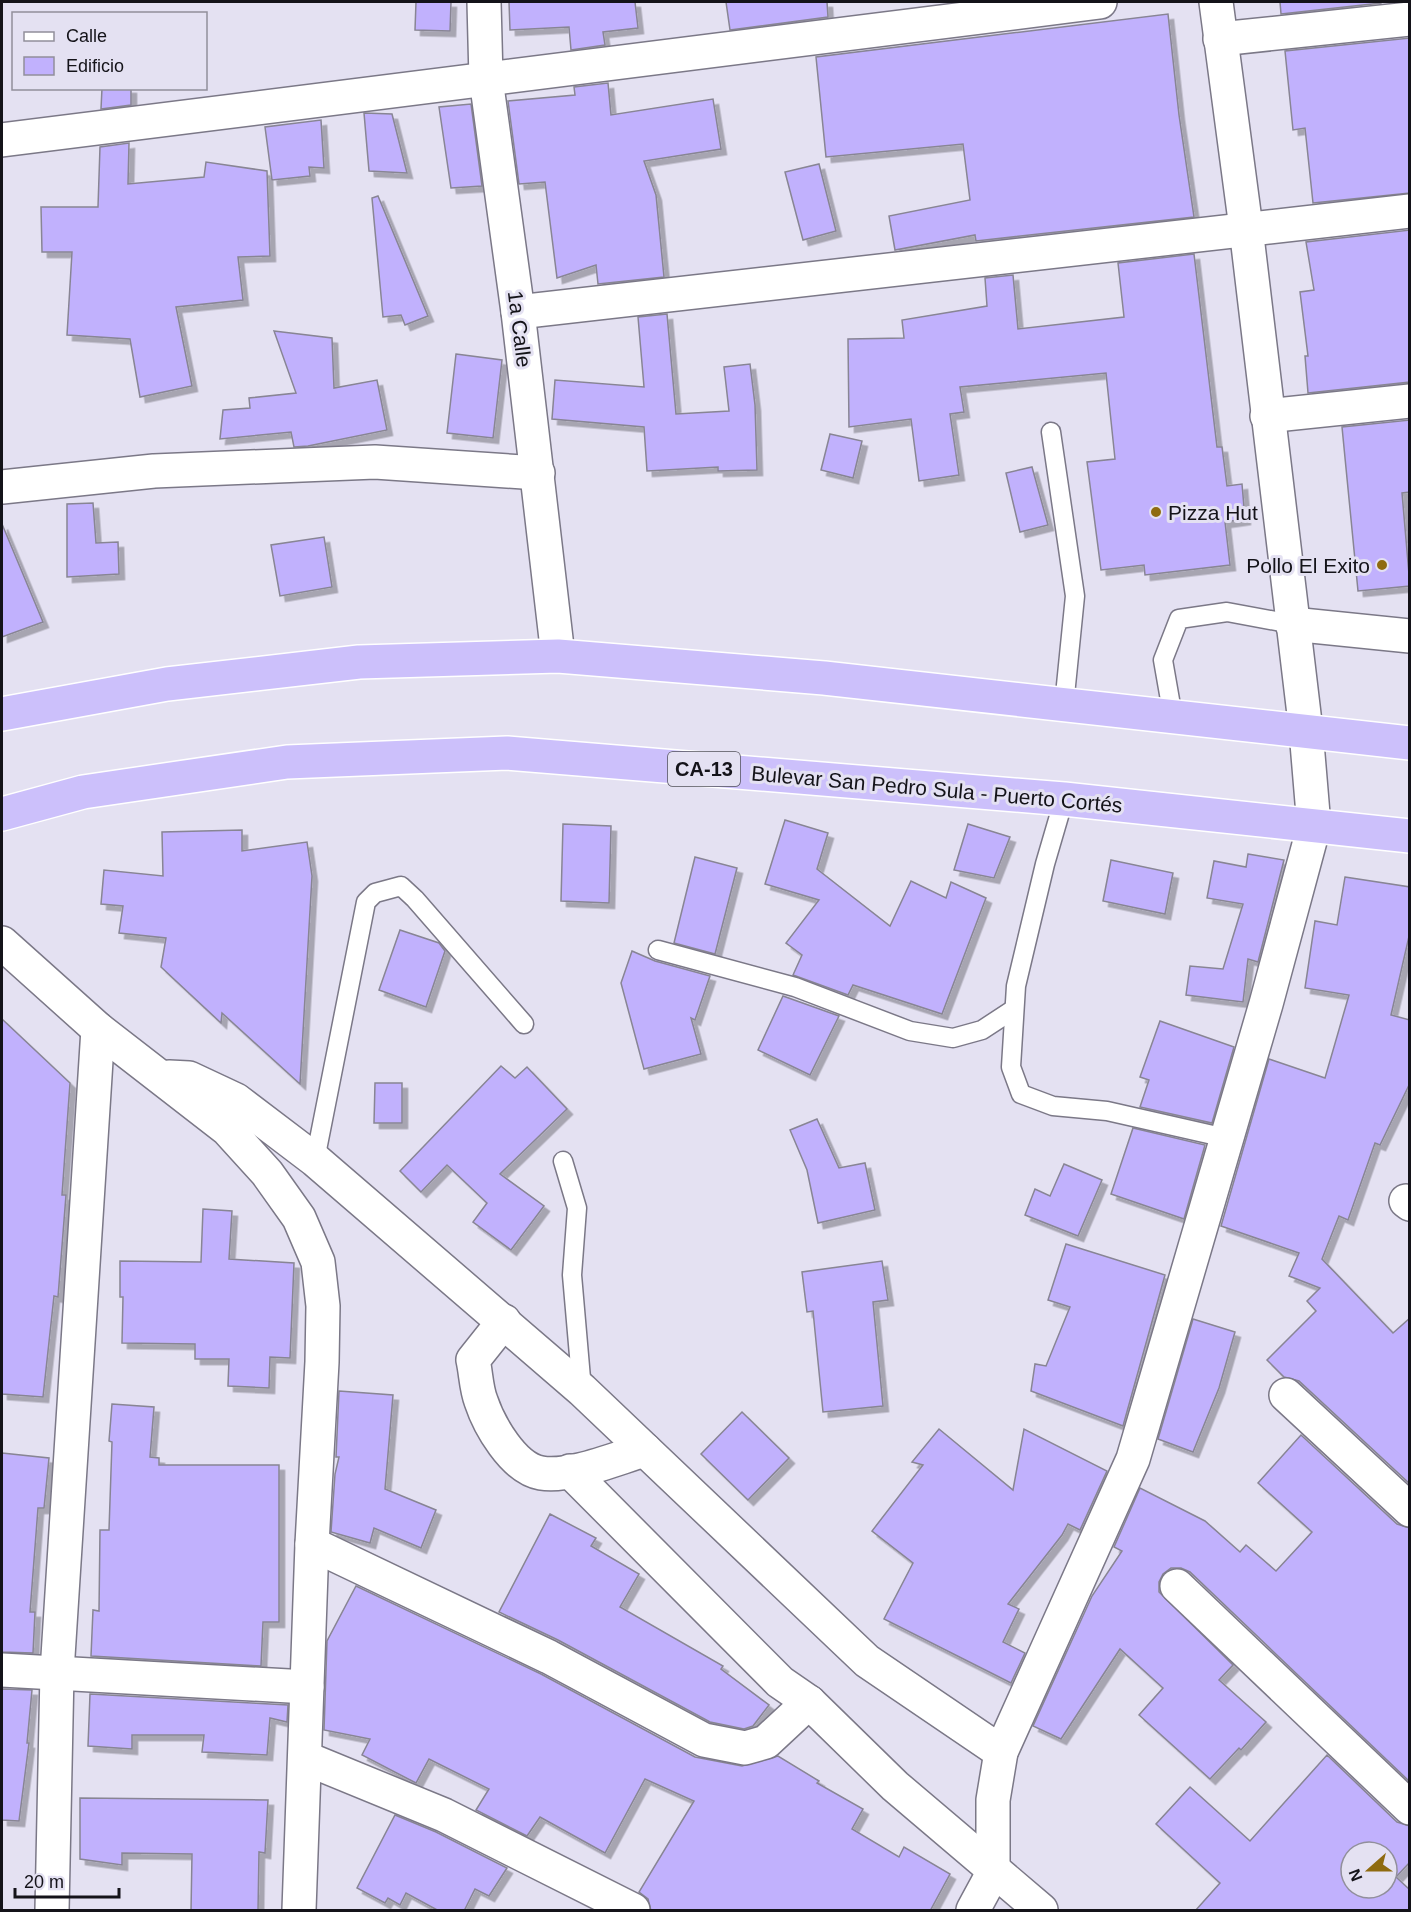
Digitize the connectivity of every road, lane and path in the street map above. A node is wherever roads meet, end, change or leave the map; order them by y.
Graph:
1 (484, 2) edge
2 (1100, 2) edge
3 (1216, 2) edge
4 (1410, 19) edge
5 (1220, 39) junction
6 (486, 78) junction
7 (2, 140) edge
8 (1410, 211) edge
9 (1246, 228) junction
10 (518, 312) junction
11 (1410, 400) edge
12 (1267, 416) junction
13 (1051, 432) dead end
14 (538, 473) junction
15 (2, 487) edge
16 (1292, 624) junction
17 (1410, 636) edge
18 (558, 656) junction
19 (1064, 705) junction
20 (2, 714) edge
21 (1173, 717) junction
22 (1306, 731) junction
23 (1410, 743) edge
24 (1064, 799) junction
25 (2, 813) edge
26 (1314, 826) junction
27 (1410, 836) edge
28 (2, 943) edge
29 (658, 950) dead end
30 (1014, 1009) junction
31 (524, 1024) dead end
32 (98, 1029) junction
33 (157, 1077) junction
34 (1226, 1138) junction
35 (315, 1160) junction
36 (563, 1161) dead end
37 (504, 1321) junction
38 (582, 1390) junction
39 (1286, 1395) dead end
40 (645, 1450) junction
41 (570, 1471) junction
42 (1410, 1510) edge
43 (312, 1544) junction
44 (1177, 1586) dead end
45 (2, 1670) edge
46 (57, 1672) junction
47 (307, 1687) junction
48 (808, 1702) junction
49 (1001, 1752) junction
50 (305, 1758) junction
51 (1410, 1808) edge
52 (993, 1873) junction
53 (52, 1911) edge
54 (299, 1911) edge
55 (633, 1911) edge
56 (973, 1911) edge
57 (1041, 1911) edge

1 - 6 street, 1a Calle
2 - 6 street
3 - 5 street
4 - 5 street
5 - 9 street
6 - 7 street
6 - 10 street, 1a Calle
8 - 9 street
9 - 10 street
9 - 12 street
10 - 14 street, 1a Calle
11 - 12 street
12 - 16 street
13 - 19 lane
14 - 15 street
14 - 18 street, 1a Calle
16 - 17 street
16 - 21 lane
16 - 22 street
18 - 19 highway
18 - 20 highway
19 - 21 highway
21 - 22 highway
22 - 23 highway
22 - 26 street
24 - 25 highway, Bulevar San Pedro Sula - Puerto Cortés / CA-13
24 - 26 highway, Bulevar San Pedro Sula - Puerto Cortés / CA-13
24 - 30 lane
26 - 27 highway, Bulevar San Pedro Sula - Puerto Cortés / CA-13
26 - 34 street
28 - 32 street
29 - 30 lane
30 - 34 lane
31 - 35 lane
32 - 33 street
32 - 46 street
33 - 35 street
33 - 43 street
34 - 49 street
35 - 37 street
36 - 38 lane
37 - 38 street
37 - 41 street
38 - 40 street
39 - 42 street
40 - 41 street
40 - 49 street
41 - 48 street
43 - 47 street
43 - 48 street
44 - 51 street
45 - 46 street
46 - 47 street
46 - 53 street
47 - 50 street
48 - 52 street
49 - 52 street
50 - 54 street
50 - 55 street
52 - 56 street
52 - 57 street

